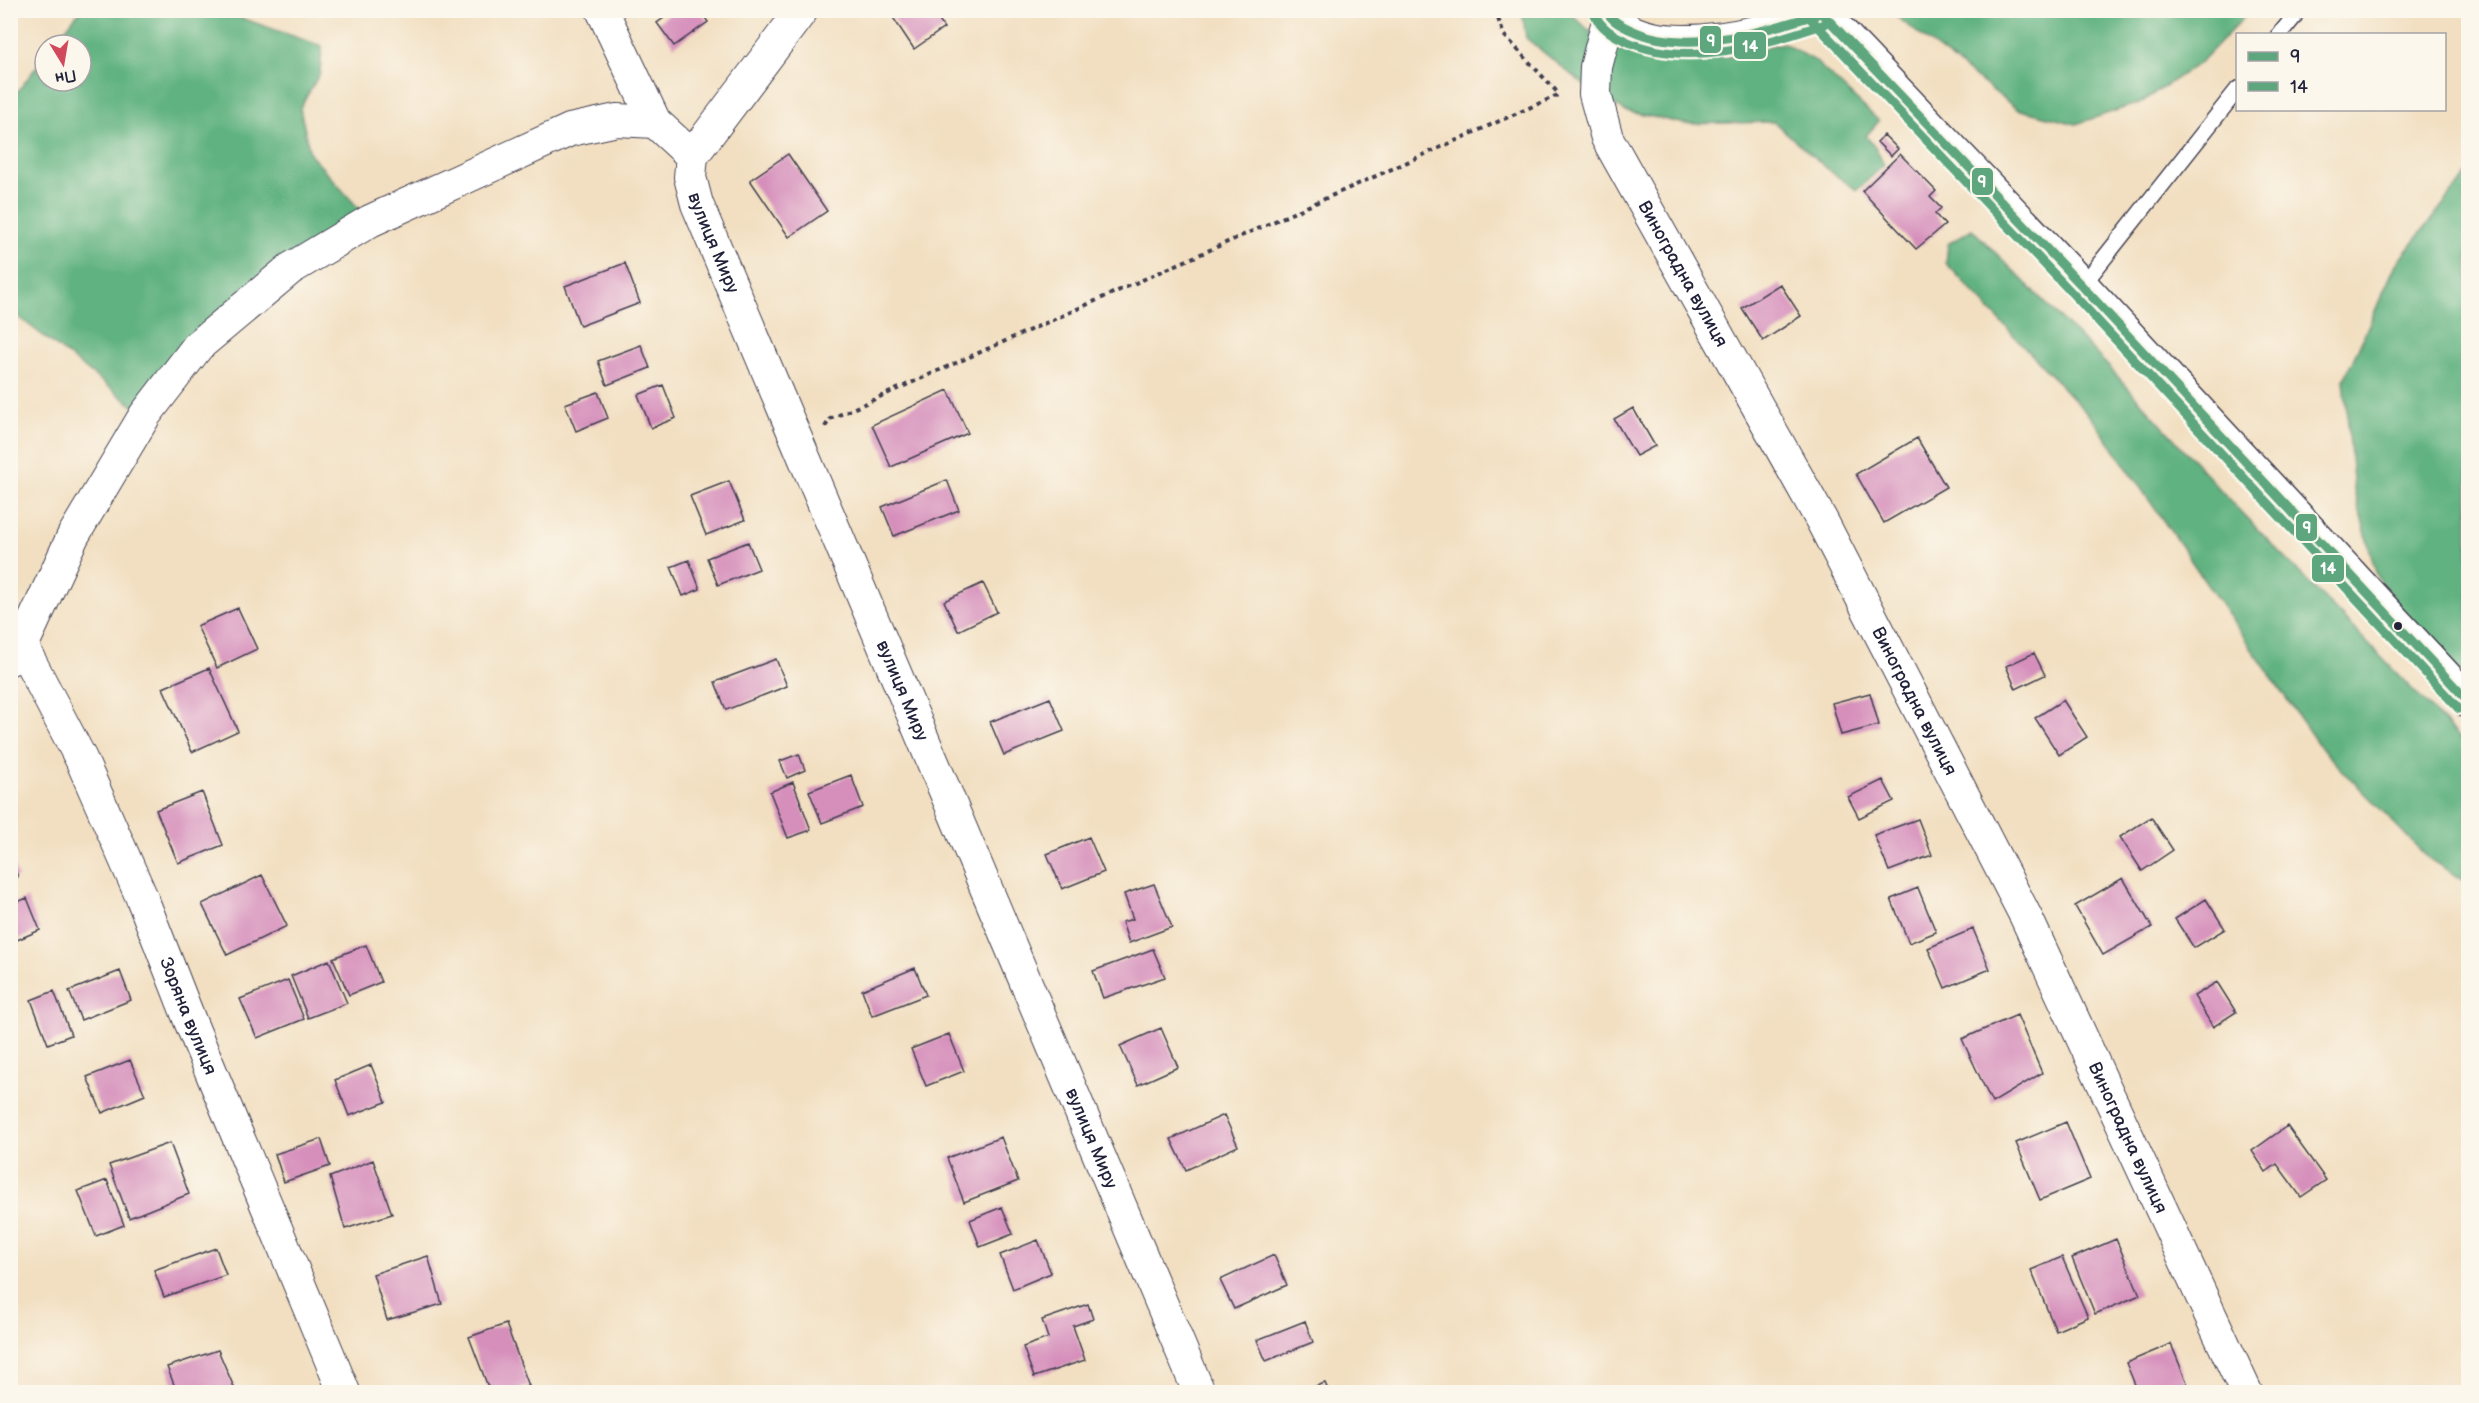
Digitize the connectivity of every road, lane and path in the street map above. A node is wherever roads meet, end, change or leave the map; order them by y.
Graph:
1 (602, 10) edge
2 (802, 10) edge
3 (1495, 10) edge
4 (1820, 12) edge
5 (1607, 14) edge
6 (2294, 17) dead end
7 (2281, 33) edge
8 (1598, 61) junction
9 (2236, 92) edge
10 (1558, 94) junction
11 (655, 123) junction
12 (692, 156) junction
13 (2082, 286) junction
14 (805, 461) junction
15 (16, 653) edge
16 (2469, 701) edge
17 (344, 1392) edge
18 (1199, 1392) edge
19 (2246, 1392) edge

1 - 11 street
2 - 12 street
3 - 10 path
4 - 5 street
4 - 13 main road
5 - 8 street, Виноградна вулиця
6 - 7 lane
8 - 10 path
8 - 19 street, Виноградна вулиця
9 - 13 lane
10 - 14 path
11 - 12 street
11 - 15 street
12 - 14 street, вулиця Миру
13 - 16 main road
14 - 18 street, вулиця Миру
15 - 17 street, Зоряна вулиця

